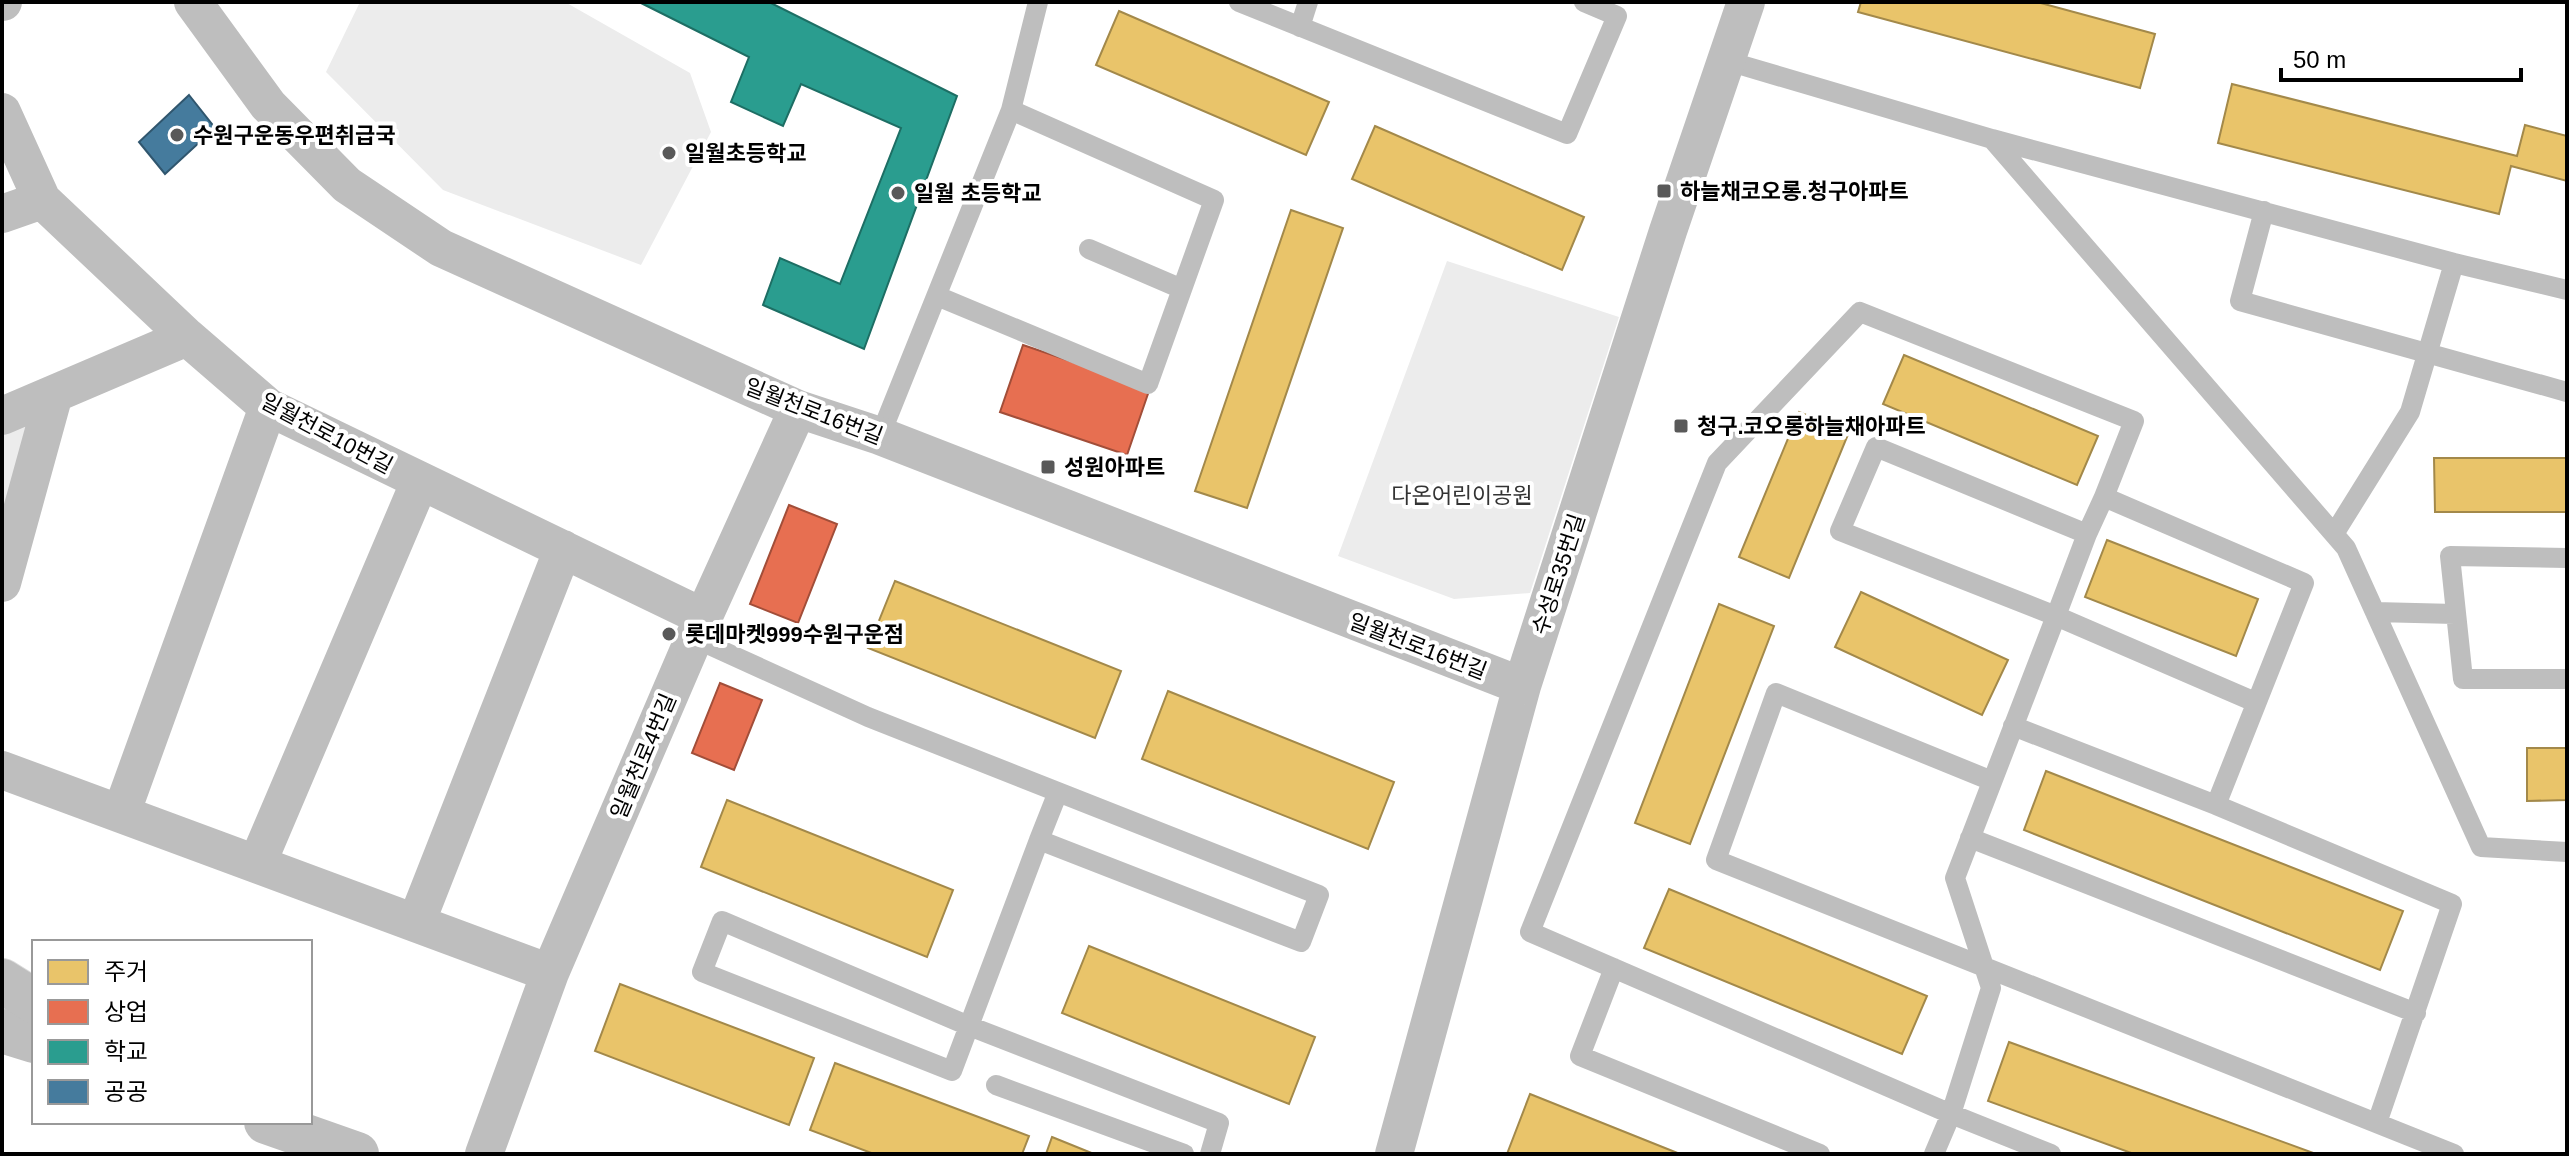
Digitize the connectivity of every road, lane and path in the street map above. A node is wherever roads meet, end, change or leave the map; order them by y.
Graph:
1 (193, 2) edge
2 (1038, 2) edge
3 (1239, 2) edge
4 (1308, 2) edge
5 (1584, 2) edge
6 (1746, 2) edge
7 (1300, 27) junction
8 (1724, 60) junction
9 (1011, 110) junction
10 (2, 112) edge
11 (1992, 139) junction
12 (42, 200) junction
13 (2264, 211) junction
14 (2, 214) edge
15 (1089, 249) dead end
16 (2454, 263) junction
17 (1182, 289) junction
18 (2567, 290) edge
19 (937, 296) junction
20 (187, 337) junction
21 (2428, 355) junction
22 (2567, 392) edge
23 (54, 394) junction
24 (268, 407) junction
25 (798, 409) junction
26 (2, 416) edge
27 (880, 436) junction
28 (420, 481) junction
29 (2104, 497) junction
30 (2087, 534) junction
31 (2334, 534) junction
32 (563, 549) junction
33 (2567, 558) edge
34 (2, 583) edge
35 (2375, 612) junction
36 (2455, 614) junction
37 (2056, 616) junction
38 (698, 627) junction
39 (2567, 679) edge
40 (1522, 686) junction
41 (2255, 702) junction
42 (2013, 726) junction
43 (2, 770) edge
44 (1992, 781) junction
45 (1058, 792) junction
46 (2216, 805) junction
47 (121, 814) junction
48 (1970, 838) junction
49 (1039, 840) junction
50 (2567, 852) edge
51 (257, 864) junction
52 (416, 923) junction
53 (1984, 965) junction
54 (1614, 968) junction
55 (550, 973) junction
56 (2, 981) edge
57 (32, 1000) edge
58 (2416, 1013) junction
59 (969, 1026) junction
60 (2, 1031) edge
61 (32, 1040) edge
62 (996, 1085) dead end
63 (1951, 1114) junction
64 (2377, 1123) junction
65 (272, 1124) edge
66 (357, 1154) edge
67 (484, 1154) edge
68 (1184, 1154) edge
69 (1210, 1154) edge
70 (1394, 1154) edge
71 (1820, 1154) edge
72 (1934, 1154) edge
73 (2051, 1154) edge
74 (2454, 1154) edge

1 - 25 street, 일월천로16번길
2 - 9 lane
3 - 7 lane
4 - 7 lane
5 - 7 lane
6 - 8 street, 수성로35번길
8 - 11 lane
8 - 40 street, 수성로35번길
9 - 17 lane
9 - 19 lane
10 - 12 street, 일월천로10번길
11 - 13 lane
11 - 31 lane
12 - 14 street
12 - 20 street, 일월천로10번길
13 - 16 lane
13 - 21 lane
15 - 17 lane
16 - 18 lane
16 - 21 lane
17 - 19 lane
19 - 27 lane
20 - 23 street
20 - 24 street, 일월천로10번길
21 - 22 lane
21 - 31 lane
23 - 26 street
23 - 34 street
24 - 28 street, 일월천로10번길
24 - 47 street
25 - 27 street, 일월천로16번길
25 - 38 street, 일월천로4번길
27 - 40 street, 일월천로16번길
28 - 32 street, 일월천로10번길
28 - 51 street
29 - 30 lane
29 - 41 lane
29 - 54 lane
30 - 37 lane
30 - 37 lane
31 - 35 lane
32 - 38 street, 일월천로10번길
32 - 52 street
33 - 36 lane
35 - 36 lane
35 - 50 lane
36 - 39 lane
37 - 41 lane
37 - 42 lane
38 - 45 lane
38 - 55 street, 일월천로4번길
40 - 70 street, 수성로35번길
41 - 46 lane
42 - 44 lane
42 - 46 lane
43 - 47 street
44 - 48 lane
44 - 53 lane
45 - 49 lane
45 - 49 lane
46 - 58 lane
47 - 51 street
48 - 53 lane
48 - 58 lane
49 - 59 lane
51 - 52 street
52 - 55 street
53 - 63 lane
53 - 64 lane
54 - 63 lane
54 - 71 lane
55 - 67 street, 일월천로4번길
56 - 57 street
58 - 64 lane
59 - 59 lane
59 - 69 lane
60 - 61 street
62 - 68 lane
63 - 72 lane
63 - 73 lane
64 - 74 lane
65 - 66 street

